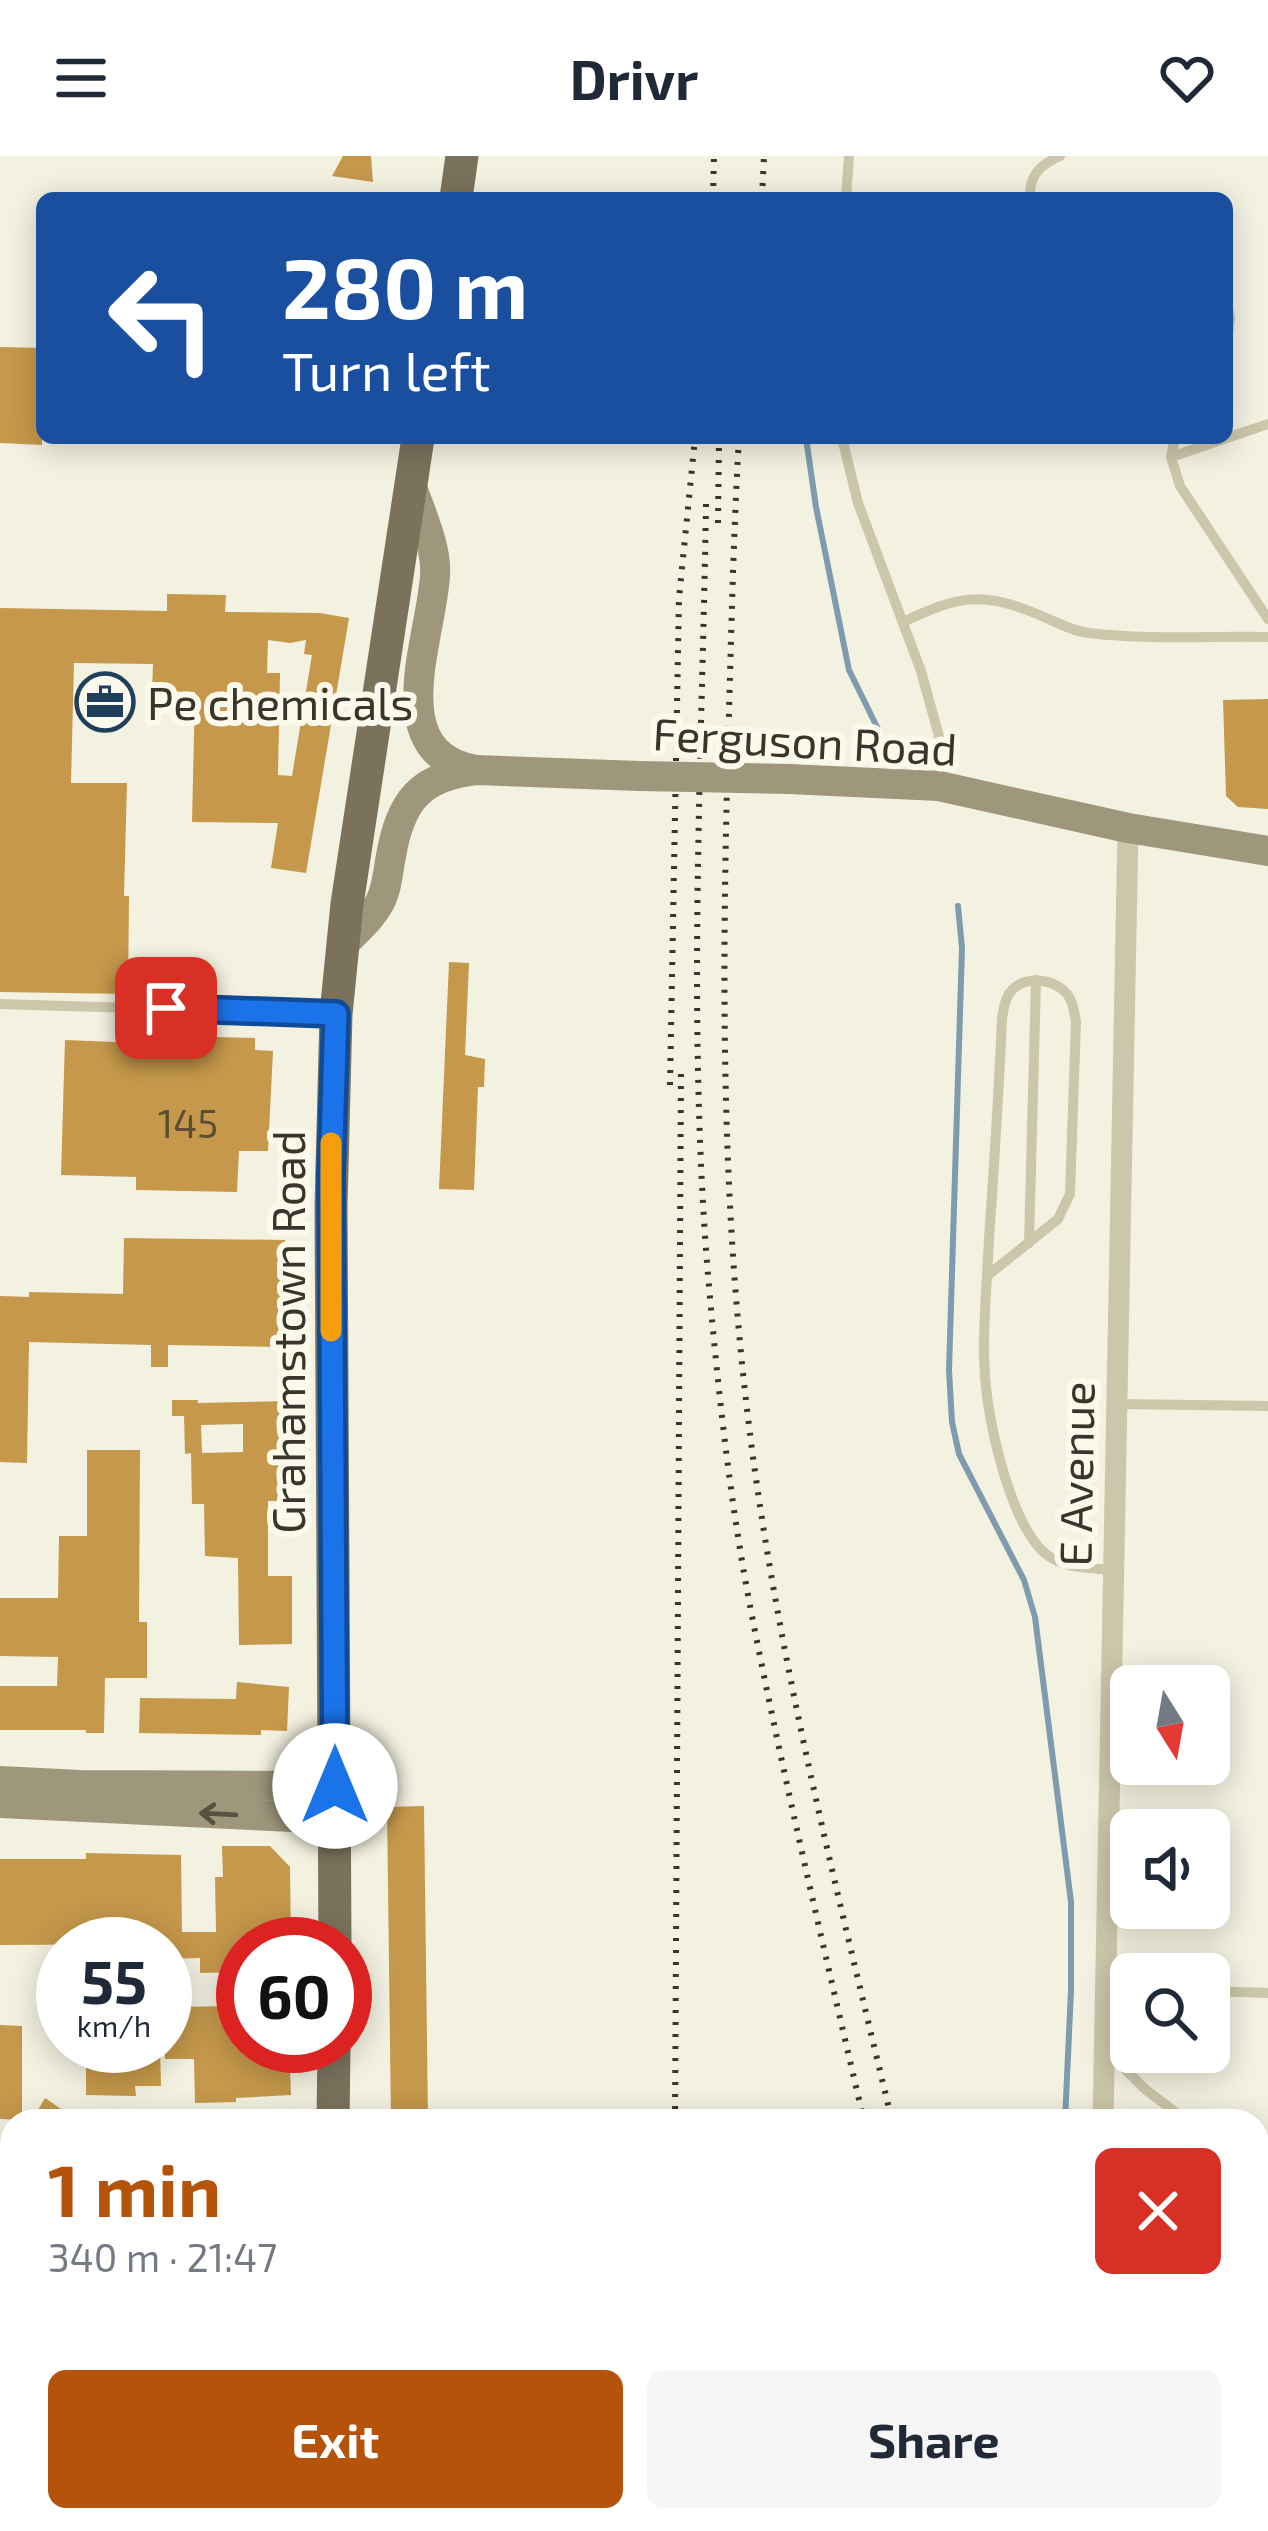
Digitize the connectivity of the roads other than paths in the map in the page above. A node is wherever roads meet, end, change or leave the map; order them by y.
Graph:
1 (462, 156) edge
2 (849, 156) edge
3 (1060, 156) edge
4 (457, 192) edge
5 (846, 192) edge
6 (1030, 192) edge
7 (1268, 424) edge
8 (1233, 436) edge
9 (417, 444) edge
10 (843, 444) edge
11 (1174, 444) edge
12 (1212, 444) edge
13 (1172, 458) junction
14 (411, 484) junction
15 (1268, 619) edge
16 (903, 622) junction
17 (1268, 638) edge
18 (476, 770) junction
19 (938, 785) junction
20 (1128, 828) junction
21 (1268, 850) edge
22 (342, 946) junction
23 (1036, 980) junction
24 (0, 1004) edge
25 (336, 1014) junction
26 (1029, 1243) junction
27 (987, 1276) junction
28 (1115, 1404) junction
29 (1268, 1406) edge
30 (1112, 1570) junction
31 (0, 1781) edge
32 (0, 1803) edge
33 (335, 1803) junction
34 (335, 1917) edge
35 (1106, 1987) junction
36 (1110, 1987) edge
37 (1230, 1992) edge
38 (1268, 1994) edge
39 (1105, 2049) junction
40 (334, 2073) edge
41 (333, 2109) edge
42 (1103, 2109) edge
43 (1171, 2109) edge

1 - 4 main road
2 - 5 lane
3 - 6 lane
7 - 8 lane
9 - 14 main road, Grahamstown Road
10 - 16 lane
11 - 13 lane
12 - 13 lane
13 - 15 lane
14 - 18 main road
14 - 22 main road, Grahamstown Road
16 - 17 lane
16 - 19 lane
18 - 19 main road, Ferguson Road, bridge
18 - 22 main road, Ferguson Road
19 - 20 main road, Ferguson Road
20 - 21 main road, Ferguson Road
20 - 28 street, E Avenue
22 - 25 main road, Grahamstown Road
23 - 26 lane
23 - 26 lane
23 - 27 lane
24 - 25 lane
25 - 33 main road, Grahamstown Road
26 - 27 lane
27 - 30 lane
28 - 29 lane
28 - 30 street, E Avenue
30 - 35 street, E Avenue
31 - 33 main road
33 -> 32 main road
33 - 34 main road, Grahamstown Road
35 - 36 lane
35 - 39 street, E Avenue
37 - 38 lane
39 - 42 street, E Avenue
39 - 43 lane
40 - 41 main road

